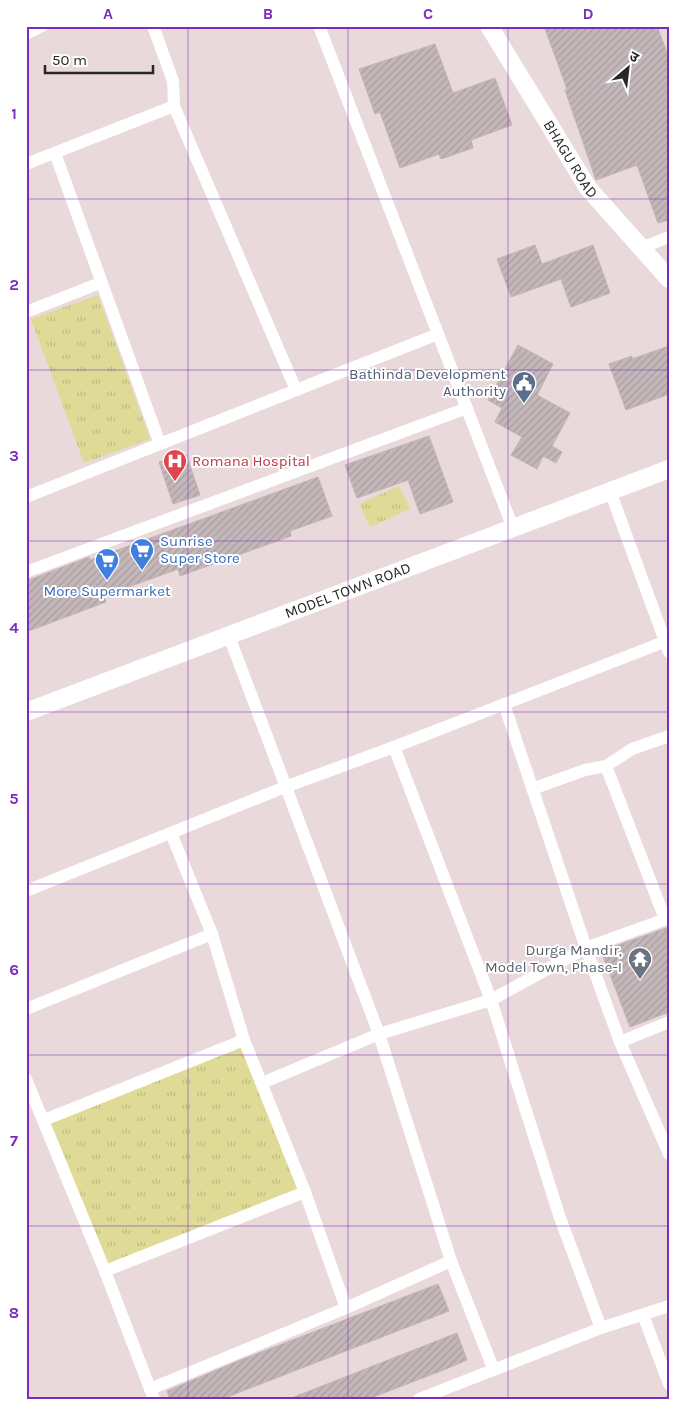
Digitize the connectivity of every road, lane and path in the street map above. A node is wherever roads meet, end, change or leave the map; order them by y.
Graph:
1 (42, 26) edge
2 (153, 26) edge
3 (318, 26) edge
4 (488, 26) edge
5 (26, 34) edge
6 (174, 106) junction
7 (54, 153) junction
8 (26, 164) edge
9 (669, 237) edge
10 (641, 248) junction
11 (669, 279) edge
12 (100, 283) junction
13 (26, 312) edge
14 (438, 334) junction
15 (296, 390) junction
16 (467, 408) junction
17 (160, 444) junction
18 (669, 469) edge
19 (610, 491) junction
20 (26, 498) edge
21 (513, 528) junction
22 (26, 572) edge
23 (229, 636) junction
24 (668, 644) edge
25 (504, 704) junction
26 (26, 712) edge
27 (669, 736) edge
28 (394, 747) junction
29 (606, 766) junction
30 (285, 787) junction
31 (532, 789) junction
32 (171, 833) junction
33 (26, 891) edge
34 (667, 919) edge
35 (212, 934) junction
36 (586, 948) junction
37 (492, 1000) junction
38 (26, 1009) edge
39 (669, 1022) edge
40 (379, 1034) junction
41 (244, 1040) junction
42 (620, 1042) junction
43 (26, 1078) edge
44 (262, 1083) junction
45 (44, 1120) junction
46 (669, 1154) edge
47 (305, 1192) junction
48 (451, 1261) junction
49 (105, 1271) junction
50 (669, 1306) edge
51 (346, 1308) junction
52 (643, 1315) junction
53 (601, 1328) junction
54 (494, 1368) junction
55 (669, 1384) edge
56 (152, 1394) edge
57 (419, 1399) edge

1 - 5 street
2 - 6 street
3 - 14 street
4 - 10 main road, BHAGU ROAD
6 - 7 street
6 - 15 street
7 - 8 street
7 - 12 street
9 - 10 street
10 - 11 main road, BHAGU ROAD
12 - 13 street
12 - 17 street
14 - 15 street
14 - 16 street
15 - 17 street
16 - 21 street
16 - 22 street
17 - 20 street
18 - 19 main road, MODEL TOWN ROAD
19 - 21 main road, MODEL TOWN ROAD
19 - 24 street
21 - 23 main road, MODEL TOWN ROAD
23 - 26 main road, MODEL TOWN ROAD
23 - 30 street
24 - 25 street
25 - 28 street
25 - 31 street
27 - 29 street
28 - 30 street
28 - 37 street
29 - 31 street
29 - 34 street
30 - 32 street
30 - 40 street
31 - 36 street
32 - 33 street
32 - 35 street
34 - 36 street
35 - 38 street
35 - 41 street
36 - 37 street
36 - 42 street
37 - 40 street
37 - 53 street
39 - 42 street
40 - 44 street
40 - 48 street
41 - 44 street
41 - 45 street
42 - 46 street
43 - 45 street
44 - 47 street
45 - 49 street
47 - 49 street
47 - 51 street
48 - 51 street
48 - 54 street
49 - 56 street
50 - 52 street
51 - 56 street
52 - 53 street
52 - 55 street
53 - 54 street
54 - 57 street

